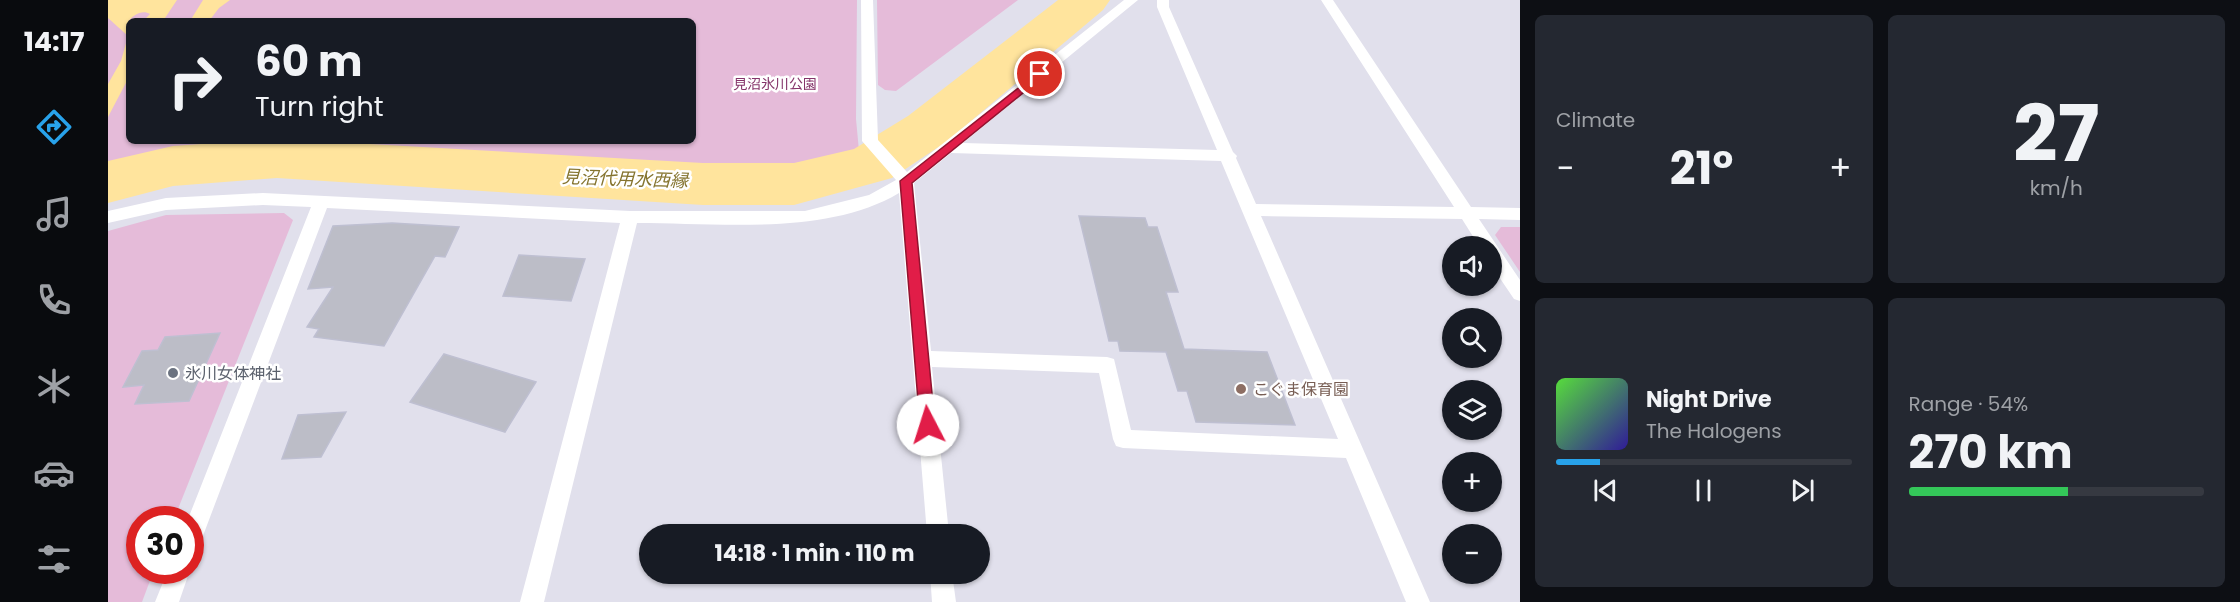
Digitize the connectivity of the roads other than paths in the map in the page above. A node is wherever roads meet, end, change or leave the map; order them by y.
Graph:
1 (867, 0) edge
2 (1132, 0) edge
3 (1163, 0) edge
4 (1327, 0) edge
5 (948, 148) junction
6 (1229, 156) junction
7 (906, 181) junction
8 (321, 202) junction
9 (1252, 210) junction
10 (1466, 213) junction
11 (1520, 214) edge
12 (108, 217) edge
13 (630, 217) junction
14 (1481, 236) edge
15 (1502, 267) edge
16 (1520, 294) edge
17 (922, 360) junction
18 (1353, 449) junction
19 (204, 506) edge
20 (937, 524) edge
21 (174, 584) edge
22 (942, 584) edge
23 (167, 602) edge
24 (532, 602) edge
25 (944, 602) edge
26 (1418, 602) edge

1 - 7 street
2 - 5 street
3 - 6 street
4 - 10 street
5 - 6 street
5 - 7 street
6 - 9 street
7 - 13 street
7 - 17 street
8 - 12 street
8 - 13 street
8 - 19 street
9 - 10 street
9 - 18 street
10 - 11 street
10 - 14 street
13 - 24 street
15 - 16 street
17 - 18 street
17 - 20 street
18 - 26 street
21 - 23 street
22 - 25 street

